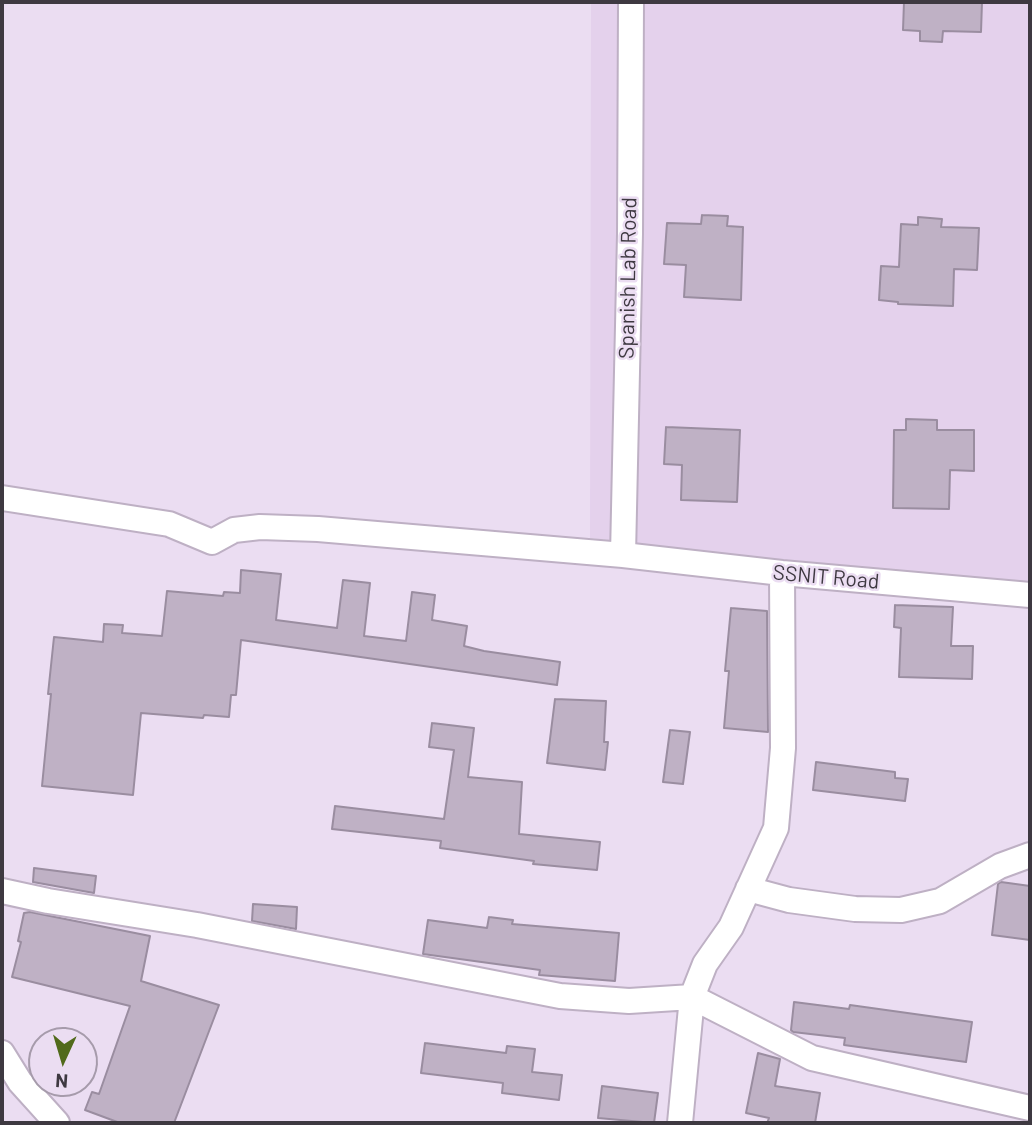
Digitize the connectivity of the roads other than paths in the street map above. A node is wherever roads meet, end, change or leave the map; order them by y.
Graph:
1 (631, 2) edge
2 (2, 498) edge
3 (623, 555) junction
4 (782, 573) junction
5 (1030, 596) edge
6 (1030, 855) edge
7 (748, 889) junction
8 (2, 891) edge
9 (691, 997) junction
10 (2, 1053) edge
11 (1030, 1108) edge
12 (57, 1123) edge
13 (680, 1123) edge

1 - 3 street, Spanish Lab Road
2 - 3 street, SSNIT Road
3 - 4 street, SSNIT Road
4 - 5 street, SSNIT Road
4 - 7 street
6 - 7 street
7 - 9 street
8 - 9 street
9 - 11 street
9 - 13 street
10 - 12 street

